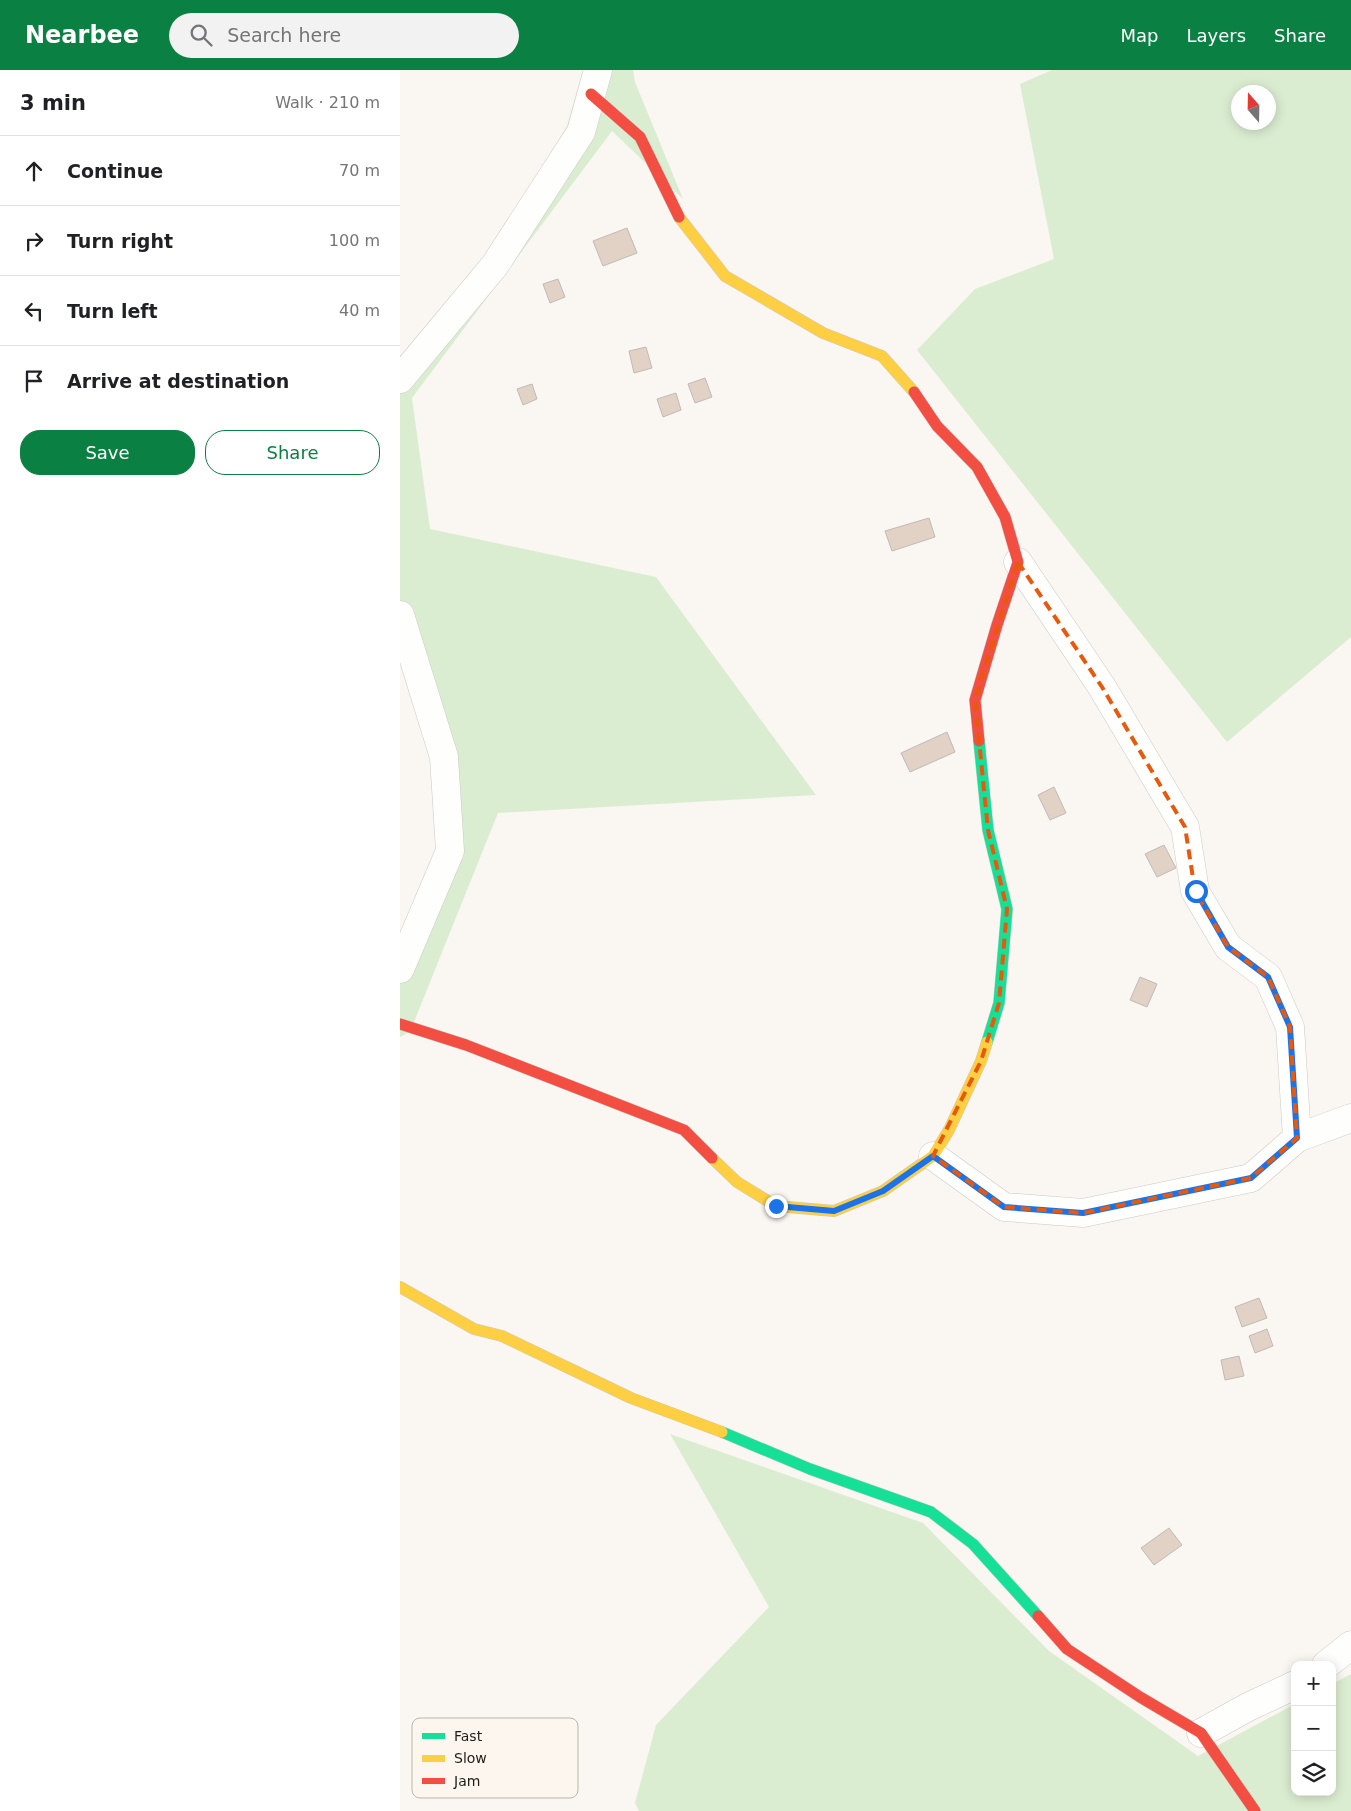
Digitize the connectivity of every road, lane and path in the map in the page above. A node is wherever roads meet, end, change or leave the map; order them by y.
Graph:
1 (595, 82) edge
2 (400, 379) edge
3 (1018, 562) junction
4 (400, 614) edge
5 (400, 969) edge
6 (400, 1024) edge
7 (1351, 1118) edge
8 (1297, 1138) junction
9 (933, 1156) junction
10 (400, 1287) edge
11 (1351, 1644) edge
12 (1331, 1661) edge
13 (1291, 1687) edge
14 (1201, 1733) junction
15 (1255, 1811) edge

1 - 2 street
1 - 3 street
3 - 8 street
3 - 9 street
4 - 5 street
6 - 9 street
7 - 8 street
8 - 9 street
10 - 14 street
11 - 12 street
13 - 14 street
14 - 15 street

